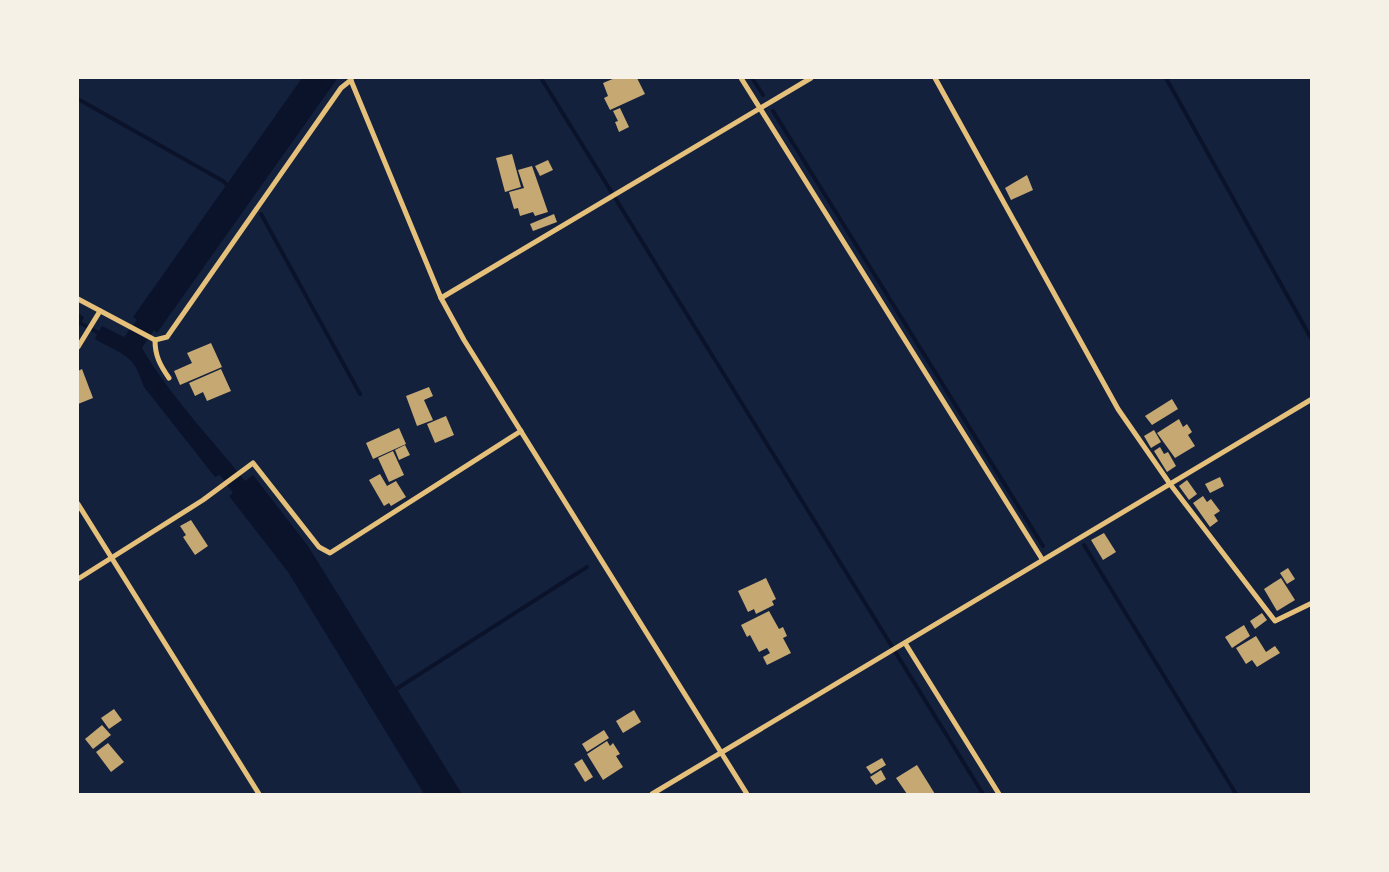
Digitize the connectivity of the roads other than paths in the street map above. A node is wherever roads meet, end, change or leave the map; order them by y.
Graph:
1 (741, 78) edge
2 (811, 78) edge
3 (934, 78) edge
4 (351, 79) edge
5 (760, 108) junction
6 (441, 298) junction
7 (78, 299) edge
8 (100, 311) junction
9 (153, 339) junction
10 (78, 347) edge
11 (169, 378) dead end
12 (1312, 399) edge
13 (521, 431) junction
14 (1170, 484) junction
15 (78, 504) edge
16 (112, 558) junction
17 (1042, 559) junction
18 (78, 579) edge
19 (1312, 603) edge
20 (905, 644) junction
21 (720, 752) junction
22 (259, 794) edge
23 (652, 794) edge
24 (747, 794) edge
25 (999, 794) edge

1 - 5 street
2 - 5 street
3 - 14 street
4 - 6 street
4 - 9 street
5 - 6 street
5 - 17 street
6 - 13 street
7 - 8 street
8 - 9 street
8 - 10 street
9 - 11 street
12 - 14 street
13 - 16 street
13 - 21 street
14 - 17 street
14 - 19 street
15 - 16 street
16 - 18 street
16 - 22 street
17 - 20 street
20 - 21 street
20 - 25 street
21 - 23 street
21 - 24 street

